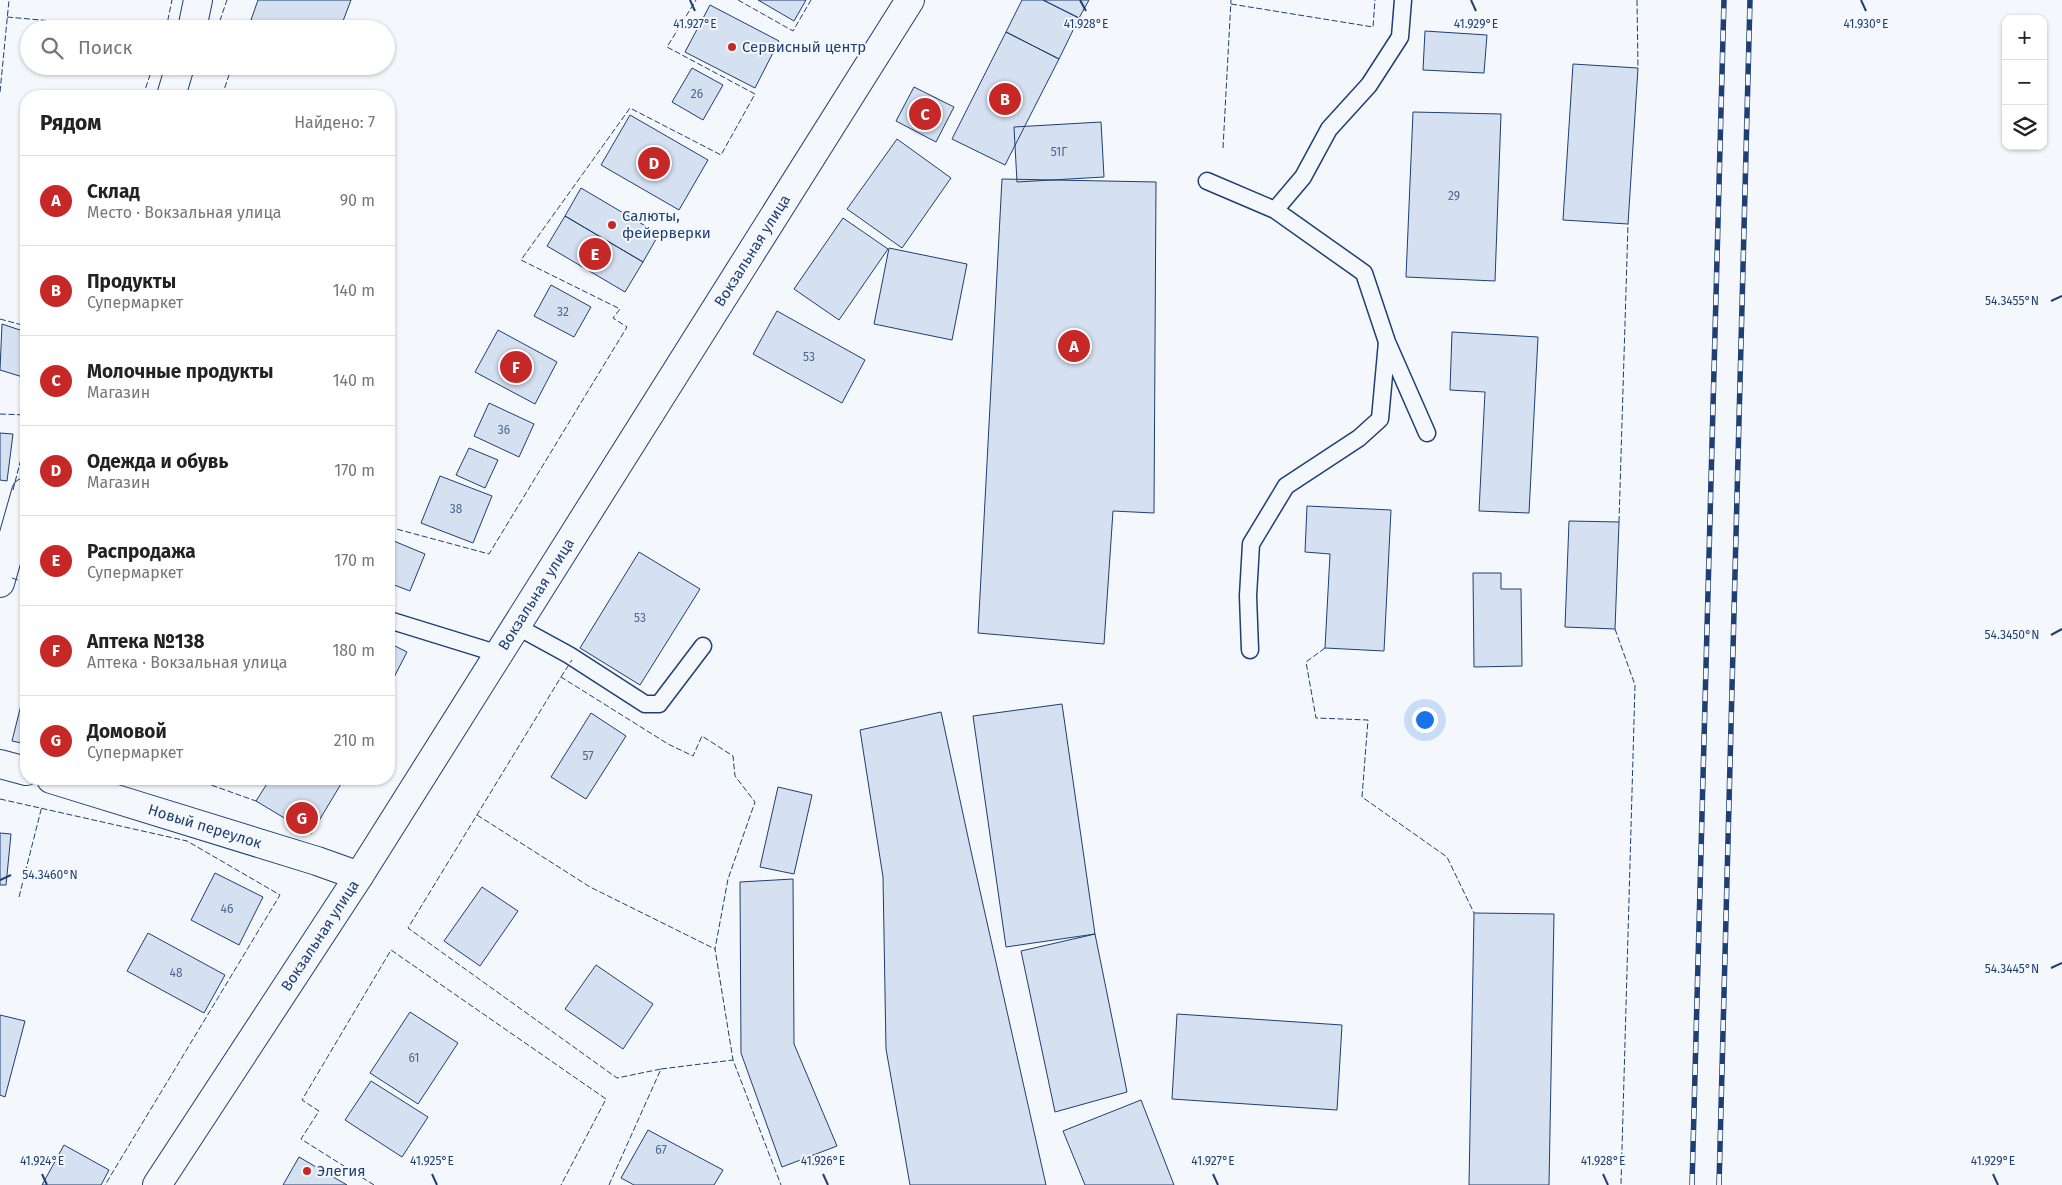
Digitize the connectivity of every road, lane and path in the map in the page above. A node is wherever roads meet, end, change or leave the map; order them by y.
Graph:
1 (198, 0) edge
2 (910, 0) edge
3 (1404, 0) edge
4 (194, 20) edge
5 (177, 75) edge
6 (173, 90) edge
7 (1207, 181) dead end
8 (1276, 210) junction
9 (1387, 342) junction
10 (1427, 433) dead end
11 (20, 513) edge
12 (0, 583) edge
13 (395, 622) edge
14 (516, 626) junction
15 (703, 646) dead end
16 (1250, 650) dead end
17 (498, 654) junction
18 (0, 764) edge
19 (20, 769) edge
20 (70, 785) edge
21 (359, 876) junction
22 (157, 1185) edge

1 - 4 main road
2 - 14 main road, Вокзальная улица
3 - 8 lane
5 - 6 main road
7 - 8 lane
8 - 9 lane
9 - 10 lane
9 - 16 lane
11 - 12 main road
13 - 17 lane
14 - 15 lane
14 - 17 main road, Вокзальная улица
17 - 21 main road, Вокзальная улица
18 - 19 main road
20 - 21 main road, Новый переулок
21 - 22 main road, Вокзальная улица

